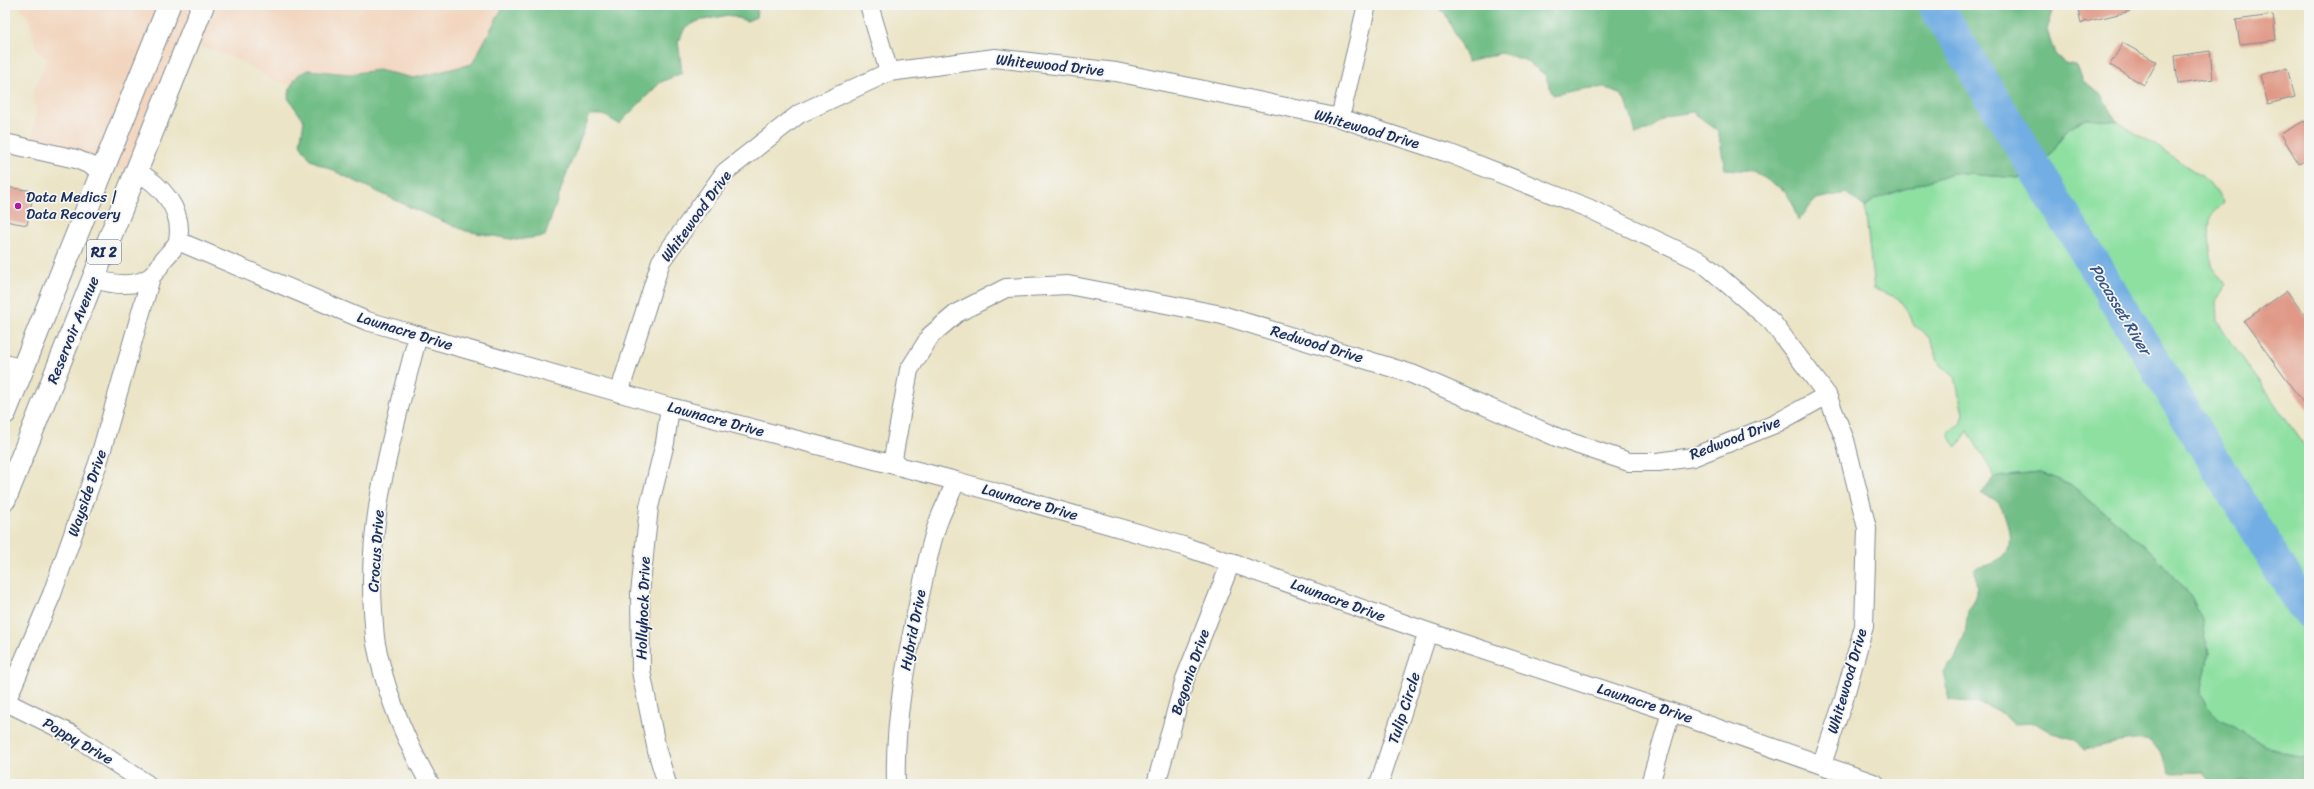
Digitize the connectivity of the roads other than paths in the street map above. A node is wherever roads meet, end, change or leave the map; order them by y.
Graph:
1 (168, 5) edge
2 (203, 5) edge
3 (869, 5) edge
4 (1366, 10) dead end
5 (889, 72) junction
6 (1340, 118) junction
7 (5, 143) edge
8 (102, 170) junction
9 (136, 171) junction
10 (178, 240) junction
11 (151, 276) junction
12 (94, 279) junction
13 (418, 335) junction
14 (14, 366) edge
15 (619, 393) junction
16 (1827, 395) junction
17 (670, 407) junction
18 (5, 413) edge
19 (892, 464) junction
20 (956, 481) junction
21 (5, 499) edge
22 (1231, 562) junction
23 (1428, 632) junction
24 (5, 703) edge
25 (1671, 712) junction
26 (1822, 764) junction
27 (147, 784) edge
28 (430, 784) edge
29 (667, 784) edge
30 (896, 784) edge
31 (1156, 784) edge
32 (1379, 784) edge
33 (1650, 784) edge
34 (1876, 784) edge

1 - 8 main road, RI 2
2 - 9 main road, Reservoir Avenue / RI 2
3 - 5 street
4 - 6 street
5 - 6 street, Whitewood Drive
5 - 15 street, Whitewood Drive
6 - 16 street, Whitewood Drive
7 - 8 street
8 - 14 main road, RI 2
9 - 10 street
9 - 12 main road, Reservoir Avenue / RI 2
10 - 11 street
10 - 13 street, Lawnacre Drive
11 - 12 street
11 - 24 street, Wayside Drive
12 - 21 main road, Reservoir Avenue / RI 2
13 - 15 street, Lawnacre Drive
13 - 28 street, Crocus Drive
14 - 18 main road, RI 2
15 - 17 street, Lawnacre Drive
16 - 19 street, Redwood Drive
16 - 26 street, Whitewood Drive
17 - 19 street, Lawnacre Drive
17 - 29 street, Hollyhock Drive
19 - 20 street, Lawnacre Drive
20 - 22 street, Lawnacre Drive
20 - 30 street, Hybrid Drive
22 - 23 street, Lawnacre Drive
22 - 31 street, Begonia Drive
23 - 25 street, Lawnacre Drive
23 - 32 street, Tulip Circle
24 - 27 street, Poppy Drive
25 - 26 street, Lawnacre Drive
25 - 33 street
26 - 34 street, Lawnacre Drive

